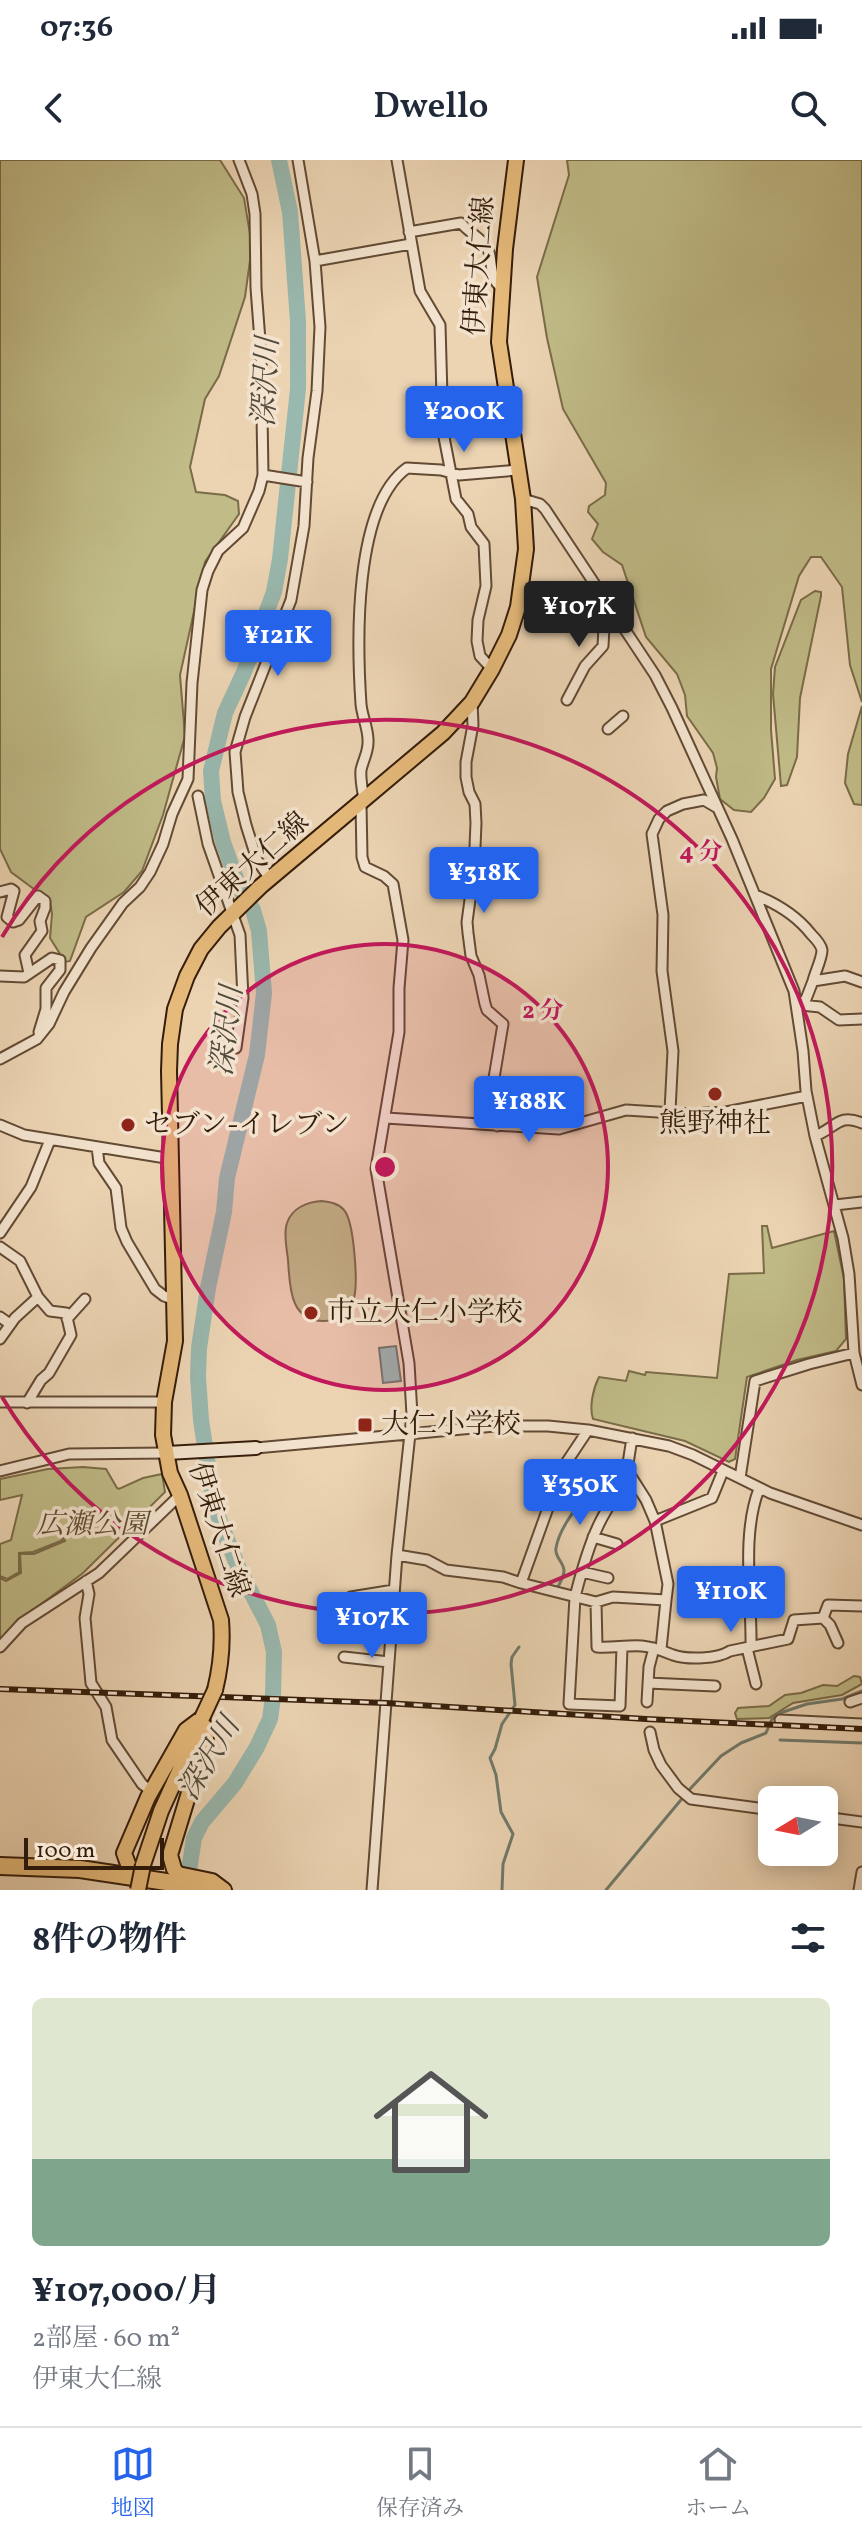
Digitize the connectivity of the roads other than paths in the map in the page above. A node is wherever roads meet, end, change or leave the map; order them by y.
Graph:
1 (239, 160) edge
2 (298, 160) edge
3 (397, 160) edge
4 (516, 160) edge
5 (415, 231) junction
6 (411, 244) junction
7 (315, 261) junction
8 (502, 288) junction
9 (518, 470) junction
10 (451, 473) junction
11 (266, 475) junction
12 (304, 481) junction
13 (523, 499) junction
14 (610, 608) junction
15 (492, 669) junction
16 (567, 700) dead end
17 (472, 702) junction
18 (623, 716) dead end
19 (608, 729) dead end
20 (198, 796) dead end
21 (363, 802) junction
22 (718, 807) junction
23 (265, 883) junction
24 (0, 892) edge
25 (755, 895) junction
26 (234, 912) junction
27 (29, 973) junction
28 (0, 976) edge
29 (813, 981) junction
30 (862, 982) edge
31 (800, 1006) junction
32 (862, 1019) edge
33 (37, 1039) junction
34 (236, 1048) dead end
35 (0, 1059) edge
36 (807, 1096) junction
37 (670, 1111) junction
38 (386, 1118) junction
39 (862, 1123) edge
40 (0, 1125) edge
41 (497, 1126) junction
42 (815, 1136) junction
43 (50, 1140) junction
44 (97, 1147) junction
45 (172, 1159) junction
46 (862, 1202) edge
47 (835, 1205) junction
48 (0, 1233) edge
49 (0, 1247) edge
50 (38, 1297) junction
51 (85, 1299) dead end
52 (175, 1300) junction
53 (0, 1317) edge
54 (67, 1319) junction
55 (10, 1324) junction
56 (0, 1339) edge
57 (857, 1350) edge
58 (862, 1385) edge
59 (0, 1402) edge
60 (164, 1402) junction
61 (27, 1403) junction
62 (588, 1430) junction
63 (411, 1433) junction
64 (632, 1438) junction
65 (256, 1448) joint
66 (167, 1453) junction
67 (0, 1471) edge
68 (723, 1471) junction
69 (629, 1475) junction
70 (740, 1478) junction
71 (759, 1489) junction
72 (180, 1495) junction
73 (655, 1521) junction
74 (862, 1525) edge
75 (593, 1537) junction
76 (617, 1544) dead end
77 (397, 1555) junction
78 (582, 1572) junction
79 (608, 1578) dead end
80 (86, 1581) junction
81 (521, 1583) junction
82 (394, 1590) junction
83 (351, 1597) dead end
84 (575, 1597) junction
85 (666, 1600) junction
86 (596, 1602) junction
87 (862, 1606) edge
88 (823, 1618) junction
89 (838, 1643) dead end
90 (0, 1647) edge
91 (622, 1647) junction
92 (749, 1647) junction
93 (658, 1648) junction
94 (344, 1657) dead end
95 (389, 1662) junction
96 (648, 1683) junction
97 (756, 1684) dead end
98 (715, 1686) dead end
99 (862, 1698) edge
100 (647, 1702) dead end
101 (850, 1702) dead end
102 (202, 1718) junction
103 (780, 1720) dead end
104 (862, 1724) edge
105 (650, 1732) dead end
106 (151, 1791) junction
107 (758, 1808) edge
108 (838, 1819) edge
109 (862, 1822) edge
110 (124, 1853) junction
111 (170, 1855) junction
112 (0, 1866) edge
113 (80, 1869) junction
114 (862, 1872) edge
115 (141, 1877) edge
116 (178, 1879) junction
117 (218, 1888) edge
118 (110, 1890) edge
119 (121, 1890) edge
120 (372, 1890) edge
121 (859, 1890) edge

1 - 11 street
2 - 7 street
3 - 5 street
4 - 8 main road, 伊東大仁線
5 - 6 street
5 - 8 street
6 - 7 street
6 - 10 street
7 - 12 street
8 - 9 main road, 伊東大仁線
9 - 10 street
9 - 13 main road, 伊東大仁線
10 - 15 street
10 - 21 street
11 - 12 street
11 - 33 street
12 - 23 street
13 - 14 street
13 - 15 main road, 伊東大仁線
14 - 16 street
14 - 22 street
15 - 17 main road, 伊東大仁線
17 - 21 main road, 伊東大仁線
17 - 41 street
18 - 19 street
20 - 26 street
21 - 23 main road, 伊東大仁線
21 - 38 street
22 - 25 street
22 - 37 street
23 - 26 main road, 伊東大仁線
24 - 27 street
25 - 29 street
25 - 31 street
26 - 34 street
26 - 45 main road, 伊東大仁線
27 - 28 street
27 - 33 street
29 - 30 street
29 - 31 street
31 - 32 street
31 - 36 street
33 - 35 street
36 - 37 street
36 - 42 street
37 - 41 street
38 - 41 street
38 - 63 street
39 - 42 street
40 - 43 street
42 - 47 street
43 - 44 street
43 - 48 street
44 - 45 street
44 - 52 street
45 - 52 main road, 伊東大仁線
46 - 47 street
47 - 57 street
49 - 50 street
50 - 54 street
50 - 55 street
51 - 54 street
52 - 60 main road, 伊東大仁線
53 - 55 street
54 - 61 street
55 - 56 street
57 - 58 street
57 - 70 street
59 - 61 street
60 - 61 street
60 - 66 main road, 伊東大仁線
62 - 63 street
62 - 64 street
62 - 81 street
63 - 65 street
63 - 77 street
64 - 68 street
64 - 69 street
65 - 66 street
66 - 67 street
66 - 72 main road, 伊東大仁線
68 - 70 street
68 - 73 street
69 - 73 street
69 - 75 street
70 - 71 street
71 - 74 street
71 - 92 street
72 - 80 street
72 - 102 main road, 伊東大仁線, bridge
73 - 85 street
75 - 76 street
75 - 78 street
77 - 81 street
77 - 82 street
78 - 79 street
78 - 84 street
80 - 90 street
80 - 106 street
81 - 84 street
82 - 83 street
82 - 95 street
84 - 86 street
84 - 91 street
85 - 86 street
85 - 93 street
86 - 91 street
87 - 88 street
88 - 89 street
88 - 92 street
91 - 93 street
92 - 93 street
92 - 97 street
93 - 96 street
94 - 95 street
95 - 120 street
96 - 98 street
96 - 100 street
99 - 101 street
102 - 106 main road
102 - 111 main road
102 - 115 main road, 伊東大仁線
103 - 104 street
105 - 107 street
106 - 110 main road
108 - 109 street
110 - 113 main road
110 - 115 main road
111 - 115 main road
111 - 116 main road
112 - 113 highway
113 - 115 highway
113 - 118 highway
114 - 121 street
115 - 116 highway
115 - 119 highway
116 - 117 highway

